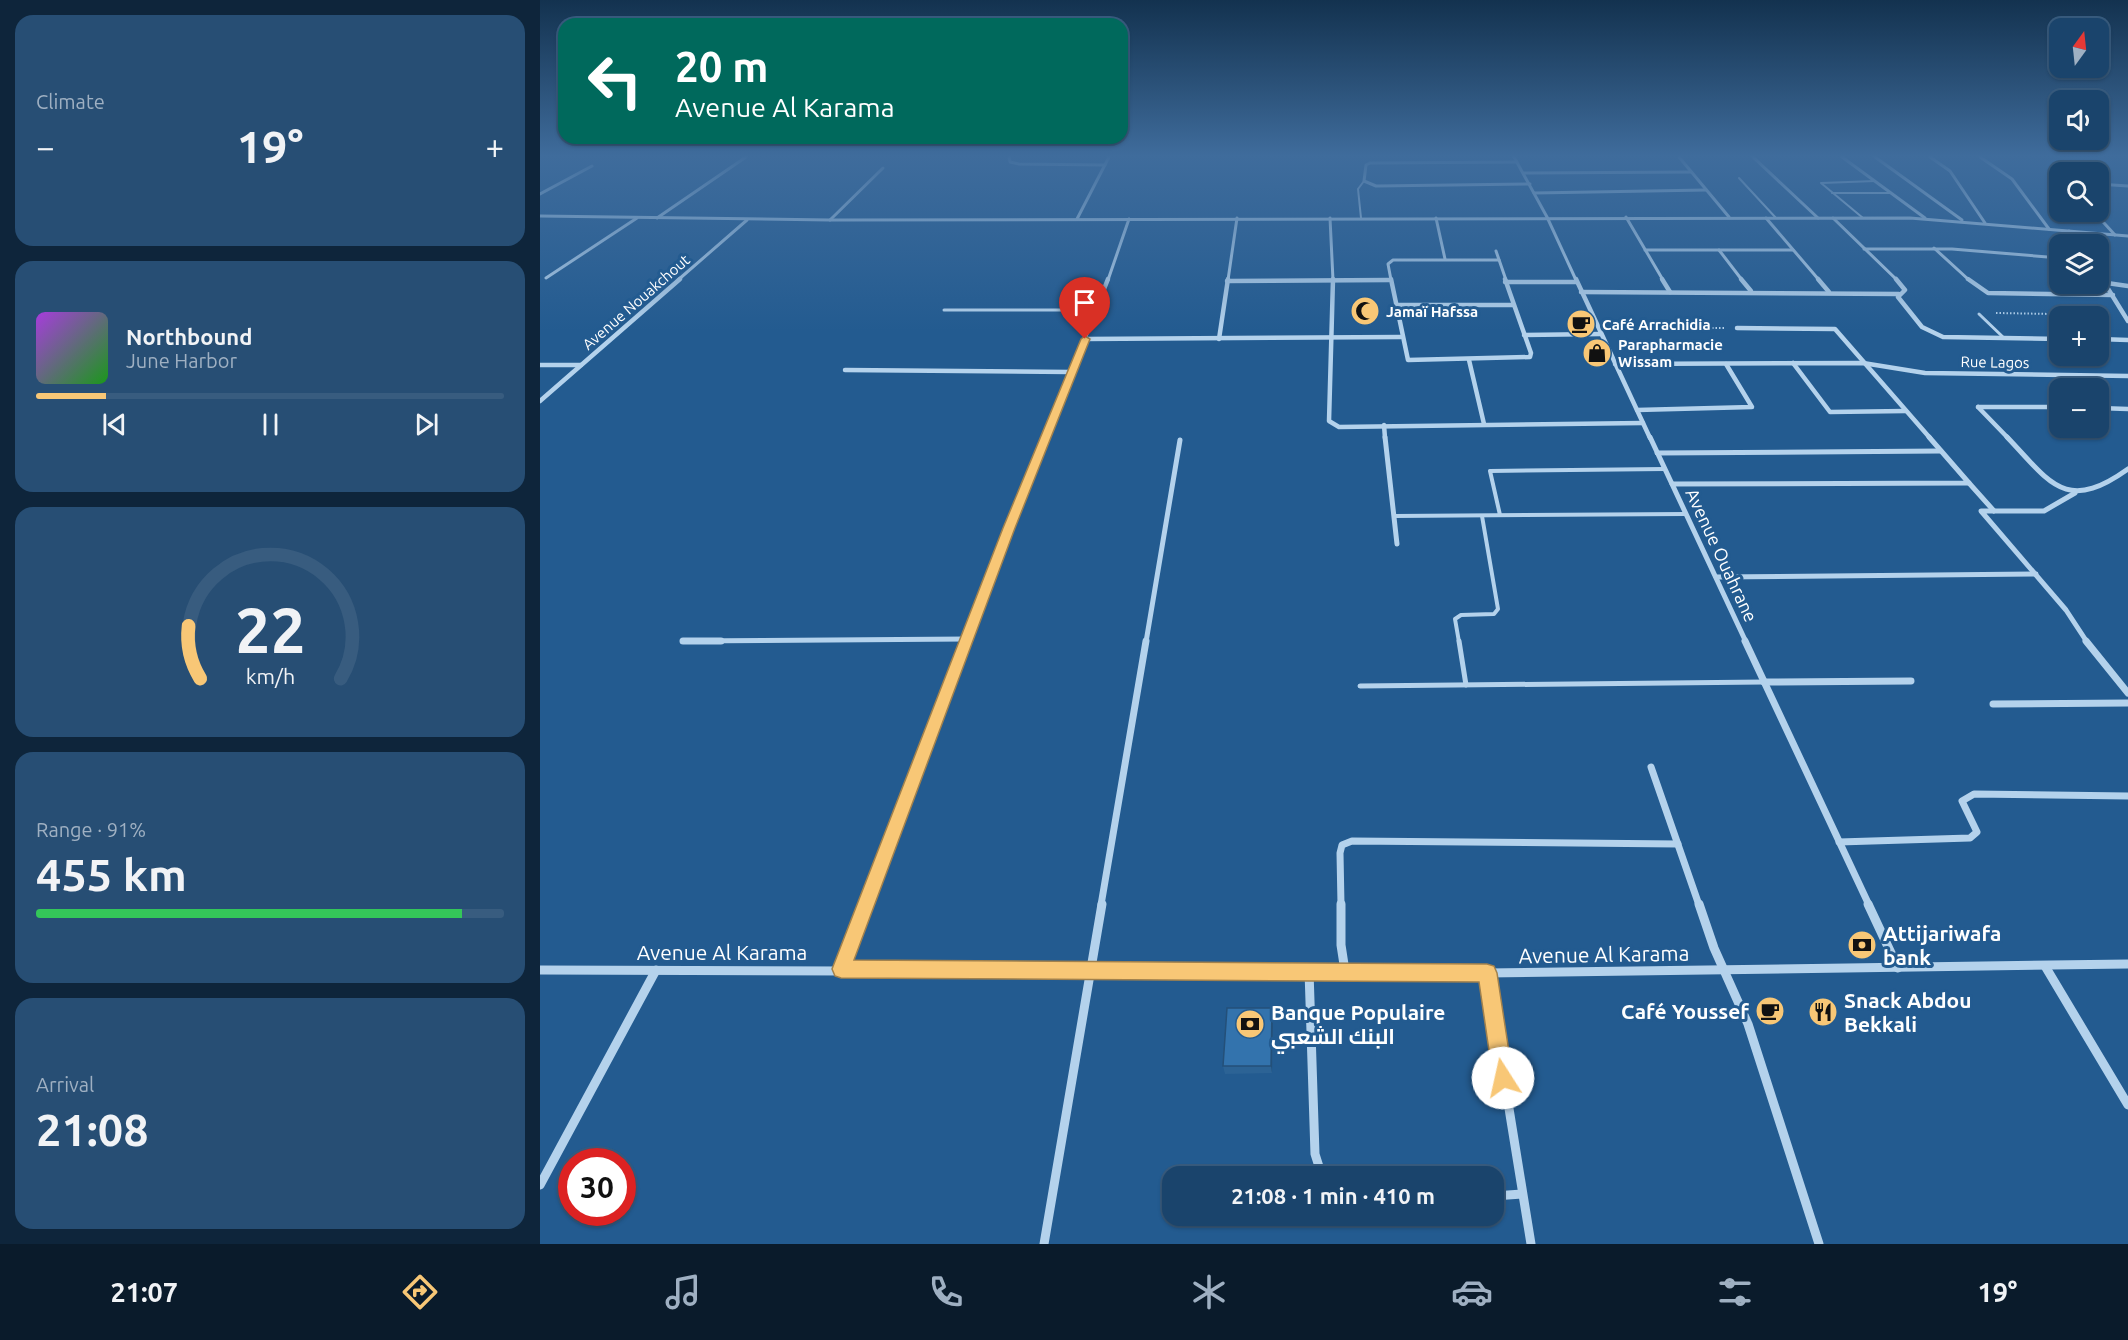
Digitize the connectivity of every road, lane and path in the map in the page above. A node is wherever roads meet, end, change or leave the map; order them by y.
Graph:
1 (661, 215) edge
2 (835, 215) edge
3 (1079, 215) edge
4 (1773, 215) edge
5 (1815, 215) edge
6 (1859, 215) edge
7 (1921, 215) edge
8 (1954, 215) edge
9 (1980, 215) edge
10 (2039, 215) edge
11 (541, 216) edge
12 (1547, 217) junction
13 (1626, 217) junction
14 (1729, 217) joint
15 (637, 218) junction
16 (657, 218) junction
17 (1330, 218) junction
18 (1362, 218) joint
19 (1436, 218) junction
20 (1766, 218) junction
21 (1776, 218) junction
22 (1818, 218) junction
23 (1833, 218) junction
24 (1863, 218) junction
25 (1925, 218) junction
26 (1077, 219) junction
27 (1129, 219) junction
28 (1237, 219) junction
29 (748, 220) junction
30 (830, 220) junction
31 (1962, 221) junction
32 (2103, 222) edge
33 (1985, 223) junction
34 (2049, 229) junction
35 (2070, 231) junction
36 (2072, 234) edge
37 (2115, 235) junction
38 (2128, 236) edge
39 (1934, 248) junction
40 (1864, 249) junction
41 (1645, 250) junction
42 (1719, 250) junction
43 (1793, 250) junction
44 (1496, 251) dead end
45 (2049, 257) edge
46 (1445, 260) junction
47 (1498, 260) junction
48 (546, 278) dead end
49 (1333, 280) junction
50 (1389, 280) junction
51 (1227, 281) junction
52 (1505, 282) junction
53 (1576, 282) junction
54 (2109, 283) edge
55 (2128, 286) edge
56 (2109, 287) edge
57 (1670, 291) junction
58 (1750, 291) junction
59 (1581, 292) junction
60 (1829, 292) junction
61 (1899, 294) junction
62 (2113, 295) junction
63 (1396, 305) junction
64 (1513, 305) junction
65 (944, 310) dead end
66 (1097, 310) junction
67 (1979, 314) joint
68 (2126, 316) edge
69 (2128, 321) edge
70 (1737, 328) joint
71 (1599, 331) junction
72 (1524, 334) junction
73 (1401, 337) junction
74 (1332, 338) junction
75 (2004, 338) junction
76 (1085, 339) junction
77 (1219, 339) junction
78 (2049, 339) edge
79 (2109, 339) edge
80 (2128, 340) edge
81 (1469, 360) junction
82 (1793, 363) junction
83 (1863, 363) junction
84 (1615, 364) junction
85 (1726, 364) junction
86 (540, 365) edge
87 (581, 366) junction
88 (844, 370) dead end
89 (1070, 372) junction
90 (2128, 376) edge
91 (540, 401) edge
92 (2049, 407) edge
93 (2109, 408) edge
94 (2128, 408) edge
95 (1637, 410) junction
96 (1906, 411) junction
97 (1643, 423) junction
98 (1484, 424) junction
99 (1384, 425) junction
100 (1180, 440) dead end
101 (1941, 451) junction
102 (1657, 453) junction
103 (1665, 469) junction
104 (2128, 470) edge
105 (1969, 483) junction
106 (1672, 484) junction
107 (2075, 493) junction
108 (1994, 512) junction
109 (1686, 514) junction
110 (1500, 515) junction
111 (1394, 516) junction
112 (1482, 516) junction
113 (1397, 544) dead end
114 (2036, 574) junction
115 (1716, 577) junction
116 (967, 639) junction
117 (683, 641) dead end
118 (1911, 681) dead end
119 (1764, 682) junction
120 (1466, 685) junction
121 (1360, 686) dead end
122 (2128, 693) edge
123 (2128, 703) edge
124 (1993, 704) dead end
125 (1651, 767) dead end
126 (2128, 796) edge
127 (1839, 842) junction
128 (1678, 844) junction
129 (2128, 964) edge
130 (2045, 966) junction
131 (1898, 968) junction
132 (841, 969) junction
133 (540, 970) edge
134 (656, 970) junction
135 (1092, 970) junction
136 (1724, 970) junction
137 (1309, 971) junction
138 (1345, 971) junction
139 (1487, 973) junction
140 (2128, 1105) edge
141 (1319, 1166) edge
142 (540, 1185) edge
143 (1522, 1194) junction
144 (1504, 1195) edge
145 (1044, 1244) edge
146 (1531, 1244) edge
147 (1820, 1244) edge

1 - 16 street
2 - 30 street
3 - 26 street
4 - 21 lane
5 - 22 street
6 - 24 lane
7 - 25 street
8 - 31 street
9 - 33 street
10 - 34 street
11 - 15 street
12 - 13 street
12 - 19 street
12 - 53 street, Avenue Ouahrane
13 - 14 street
13 - 41 street
14 - 20 street
15 - 16 street
15 - 48 street
16 - 29 street
17 - 18 street
17 - 28 street
17 - 49 street
18 - 19 street
19 - 46 street
20 - 21 street
20 - 43 street
21 - 22 street
22 - 23 street
23 - 24 street
23 - 40 street
24 - 25 street
25 - 31 street
26 - 27 street
26 - 30 street
27 - 28 street
27 - 66 street
28 - 51 street
29 - 30 street
29 - 87 street, Avenue Nouakchout
31 - 33 street
32 - 37 street
33 - 34 street
34 - 35 street
35 - 36 street
35 - 37 street
37 - 38 street
39 - 40 street
39 - 45 street
39 - 62 street
40 - 61 street
41 - 42 street
41 - 57 street
42 - 43 street
42 - 58 street
43 - 60 street
44 - 47 street
46 - 47 street
46 - 50 street
47 - 52 street
49 - 50 street
49 - 51 street
49 - 74 street
50 - 63 street
51 - 77 street
52 - 53 street
52 - 64 street
53 - 59 street, Avenue Ouahrane
54 - 55 street
56 - 62 street
57 - 58 street
57 - 59 street
58 - 60 street
59 - 71 street, Avenue Ouahrane
60 - 61 street
61 - 75 street
62 - 68 street
63 - 64 street
63 - 73 street
64 - 72 street
65 - 66 lane
66 - 76 street
67 - 68 path
67 - 75 lane
68 - 69 street
70 - 71 path
70 - 83 street
71 - 72 street
71 - 84 street, Avenue Ouahrane
72 - 81 street
73 - 74 street
73 - 81 street
74 - 77 street
74 - 99 street
75 - 78 street
76 - 77 street
76 - 89 street
79 - 80 street
81 - 98 street
82 - 83 street, Rue Lagos
82 - 85 street, Rue Lagos
82 - 96 street
83 - 90 street, Rue Lagos
83 - 96 street
84 - 85 street, Rue Lagos
84 - 95 street, Avenue Ouahrane
85 - 95 street
86 - 87 street
87 - 91 street, Avenue Nouakchout
88 - 89 street
89 - 116 street
92 - 107 street
93 - 94 street
95 - 97 street, Avenue Ouahrane
96 - 101 street
97 - 98 street
97 - 102 street, Avenue Ouahrane
98 - 99 street
99 - 111 street
100 - 135 street
101 - 102 street
101 - 105 street
102 - 103 street, Avenue Ouahrane
103 - 106 street, Avenue Ouahrane
103 - 110 lane
104 - 107 street
105 - 106 street
105 - 108 street
106 - 109 street, Avenue Ouahrane
107 - 108 street
108 - 114 street
109 - 110 lane
109 - 115 street, Avenue Ouahrane
110 - 112 lane
111 - 112 lane
111 - 113 street
112 - 120 lane
114 - 115 street
114 - 122 street
115 - 119 street, Avenue Ouahrane
116 - 117 street
116 - 132 street
118 - 119 street
119 - 120 lane
119 - 127 street, Avenue Ouahrane
120 - 121 lane
123 - 124 street
125 - 128 street
126 - 127 street
127 - 131 street, Avenue Ouahrane
128 - 136 street
128 - 138 street
129 - 130 street, Avenue Al Karama
130 - 131 street, Avenue Al Karama
130 - 140 street
131 - 136 street, Avenue Al Karama
132 - 134 street, Avenue Al Karama
132 - 135 street, Avenue Al Karama
133 - 134 street, Avenue Al Karama
134 - 142 street
135 - 137 street, Avenue Al Karama
135 - 145 street
136 - 139 street, Avenue Al Karama
136 - 147 street
137 - 138 street, Avenue Al Karama
137 - 141 street
138 - 139 street, Avenue Al Karama
139 - 143 street
143 - 144 street
143 - 146 street

